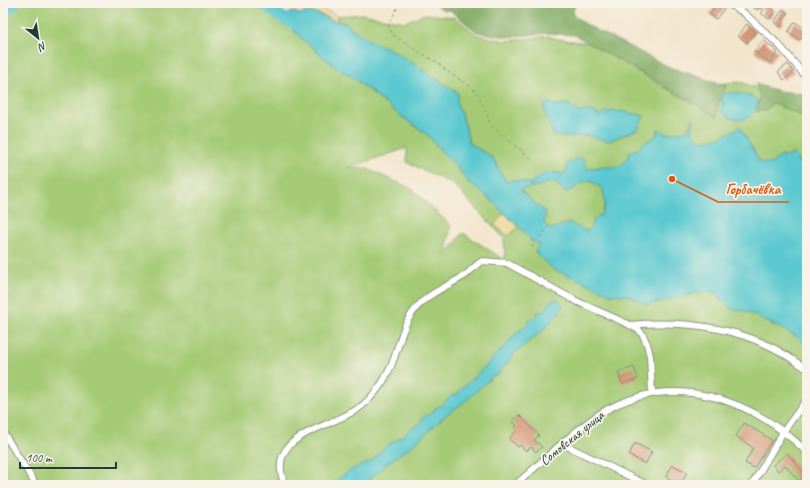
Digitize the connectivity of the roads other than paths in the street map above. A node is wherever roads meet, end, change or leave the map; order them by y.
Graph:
1 (728, 3) edge
2 (807, 78) edge
3 (630, 325) junction
4 (807, 369) edge
5 (652, 393) junction
6 (807, 399) edge
7 (3, 432) edge
8 (784, 432) junction
9 (563, 444) junction
10 (807, 452) edge
11 (36, 485) edge
12 (285, 485) edge
13 (515, 485) edge
14 (647, 485) edge
15 (752, 485) edge

1 - 2 street
3 - 4 street
3 - 5 street
3 - 12 street
5 - 8 street, Сомовская улица
5 - 9 street, Сомовская улица
6 - 8 street
7 - 11 street
8 - 10 street, Сомовская улица
8 - 15 street
9 - 13 street, Сомовская улица
9 - 14 street

